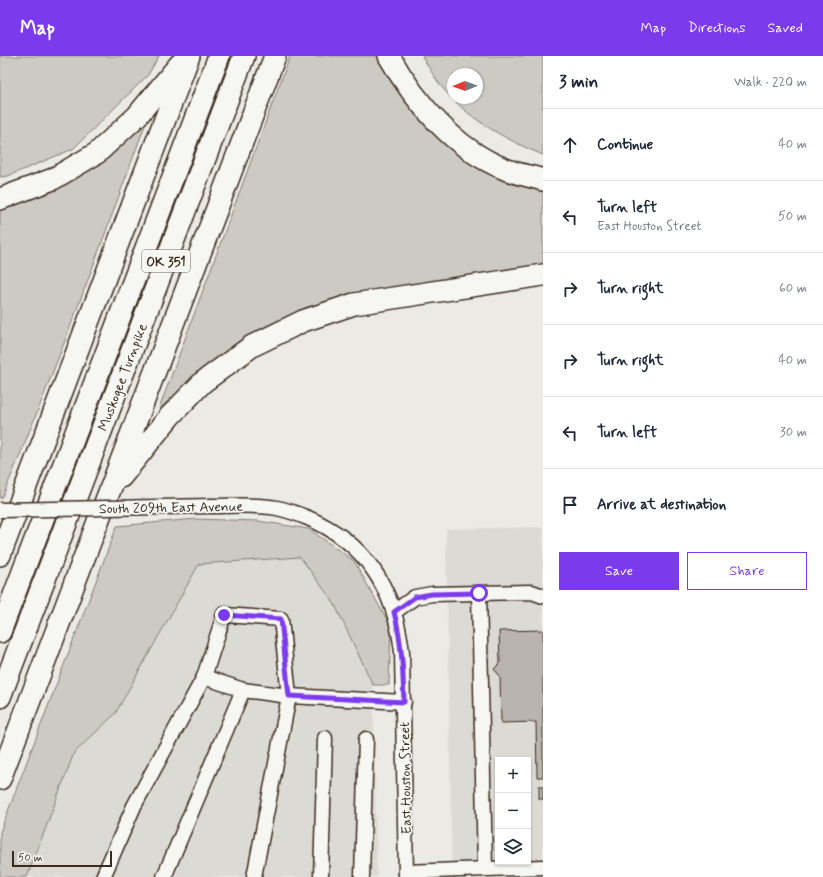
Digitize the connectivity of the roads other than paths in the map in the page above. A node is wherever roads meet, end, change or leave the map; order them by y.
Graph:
1 (188, 56) edge
2 (219, 56) edge
3 (244, 56) edge
4 (275, 56) edge
5 (389, 56) edge
6 (543, 180) edge
7 (0, 199) edge
8 (543, 275) edge
9 (109, 492) junction
10 (0, 510) edge
11 (337, 532) joint
12 (0, 555) edge
13 (479, 593) junction
14 (543, 596) edge
15 (394, 612) junction
16 (0, 632) edge
17 (204, 678) junction
18 (243, 690) junction
19 (289, 696) junction
20 (0, 697) edge
21 (404, 702) junction
22 (325, 738) dead end
23 (366, 739) dead end
24 (0, 779) edge
25 (543, 867) edge
26 (485, 869) junction
27 (406, 874) edge
28 (103, 877) edge
29 (164, 877) edge
30 (254, 877) edge
31 (321, 877) edge
32 (362, 877) edge

1 - 7 highway
1 - 12 highway
2 - 16 highway, Muskogee Turnpike / OK 351
3 - 20 highway, Muskogee Turnpike / OK 351
4 - 9 highway
5 - 6 highway
8 - 9 highway
9 - 24 highway
10 - 11 street, South 209th East Avenue, bridge
11 - 15 street, East Houston Street
13 - 14 street
13 - 15 street
13 - 26 street
15 - 21 street, East Houston Street
17 - 18 street
17 - 19 street
17 - 28 street
18 - 19 street
18 - 29 street
19 - 21 street
19 - 30 street
21 - 27 street, East Houston Street
22 - 31 street
23 - 32 street
25 - 26 street
26 - 27 street

